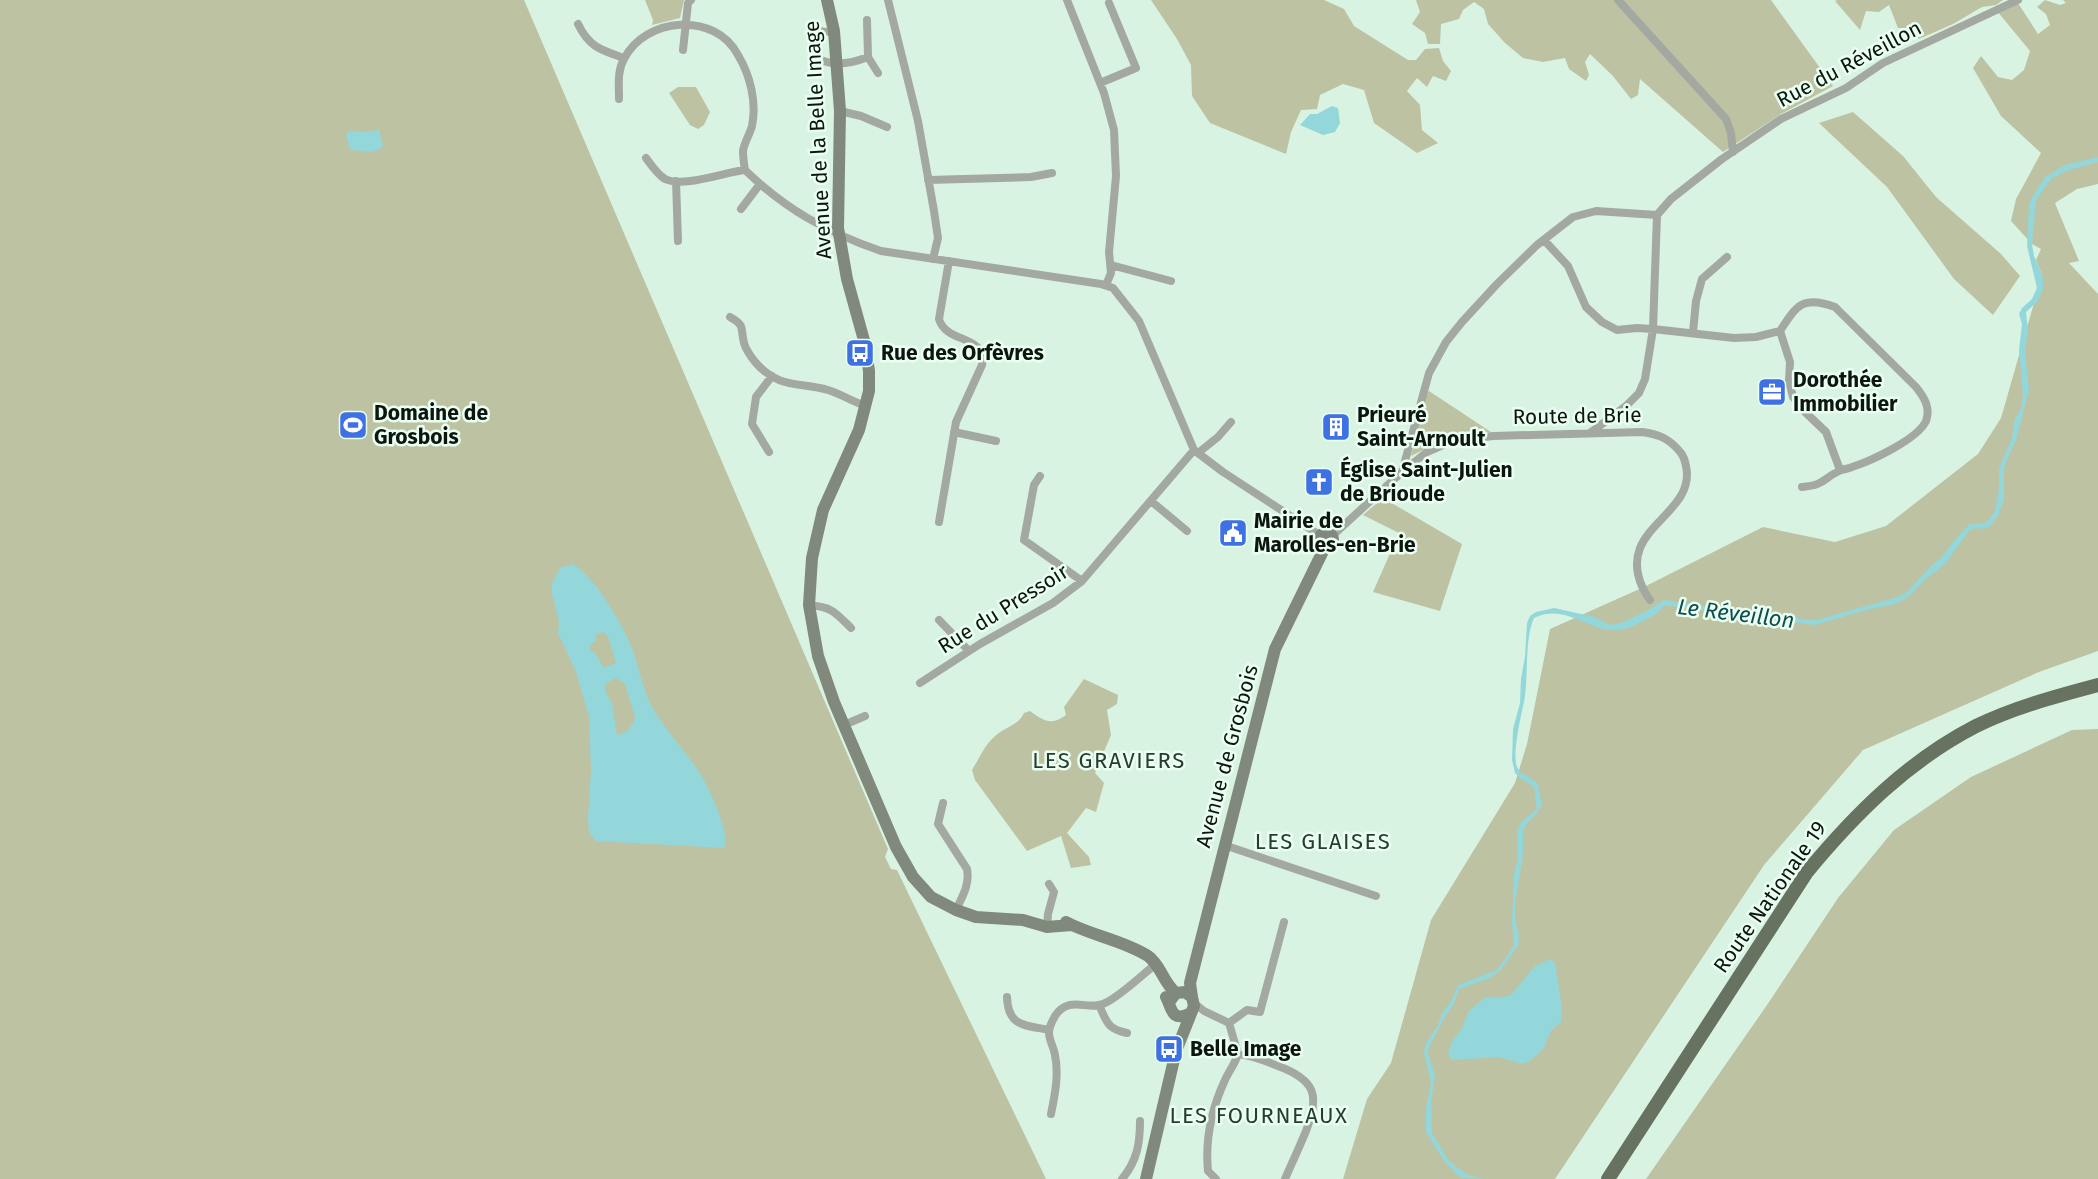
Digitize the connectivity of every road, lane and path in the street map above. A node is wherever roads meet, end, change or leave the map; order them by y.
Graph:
1 (691, 0) edge
2 (827, 0) edge
3 (888, 0) edge
4 (1067, 0) edge
5 (1618, 0) edge
6 (2018, 0) edge
7 (1109, 3) dead end
8 (867, 20) dead end
9 (578, 24) dead end
10 (685, 25) junction
11 (815, 29) dead end
12 (834, 31) junction
13 (683, 50) dead end
14 (814, 56) dead end
15 (867, 57) junction
16 (624, 58) junction
17 (836, 62) junction
18 (878, 73) dead end
19 (1100, 83) junction
20 (619, 99) dead end
21 (840, 111) junction
22 (887, 127) dead end
23 (1733, 152) junction
24 (646, 158) dead end
25 (745, 170) junction
26 (1052, 173) dead end
27 (928, 180) junction
28 (676, 181) junction
29 (760, 184) junction
30 (741, 209) dead end
31 (1657, 215) junction
32 (840, 235) junction
33 (1544, 240) junction
34 (678, 241) dead end
35 (1727, 257) dead end
36 (933, 259) junction
37 (949, 261) junction
38 (1111, 266) junction
39 (1171, 281) dead end
40 (1106, 285) junction
41 (729, 317) dead end
42 (1653, 329) junction
43 (1780, 331) junction
44 (1693, 332) junction
45 (772, 376) junction
46 (866, 406) junction
47 (1231, 422) dead end
48 (954, 432) junction
49 (1590, 433) junction
50 (996, 441) dead end
51 (1196, 451) junction
52 (769, 452) dead end
53 (1840, 470) junction
54 (1402, 472) junction
55 (1040, 476) dead end
56 (1802, 488) dead end
57 (1151, 501) junction
58 (939, 522) dead end
59 (1187, 531) dead end
60 (1326, 540) junction
61 (1082, 581) junction
62 (1650, 600) dead end
63 (809, 605) junction
64 (939, 620) dead end
65 (850, 628) dead end
66 (969, 651) junction
67 (920, 683) dead end
68 (2098, 686) edge
69 (865, 716) dead end
70 (844, 725) junction
71 (944, 803) dead end
72 (1224, 844) junction
73 (1049, 884) dead end
74 (1376, 896) dead end
75 (956, 910) junction
76 (1284, 922) dead end
77 (1047, 923) junction
78 (1154, 966) junction
79 (1007, 997) dead end
80 (1187, 1000) junction
81 (1099, 1005) junction
82 (1230, 1023) junction
83 (1049, 1029) junction
84 (1127, 1033) dead end
85 (1176, 1051) junction
86 (1238, 1054) junction
87 (1051, 1114) dead end
88 (1140, 1121) dead end
89 (1122, 1179) edge
90 (1146, 1179) edge
91 (1216, 1179) edge
92 (1285, 1179) edge
93 (1608, 1179) edge

1 - 10 street
2 - 12 street, Avenue de la Belle Image
3 - 27 street
4 - 19 street
5 - 23 street
6 - 23 street, Rue du Réveillon
7 - 19 street
8 - 15 street
9 - 16 street
10 - 13 street
10 - 16 street
10 - 25 street
11 - 12 street
12 - 17 street, Avenue de la Belle Image
14 - 17 street
15 - 17 street
15 - 18 street
16 - 20 street
17 - 21 street, Avenue de la Belle Image
19 - 38 street
21 - 22 street
21 - 32 street, Avenue de la Belle Image
23 - 31 street, Rue du Réveillon
24 - 28 street
25 - 28 street
25 - 29 street
26 - 27 street
27 - 36 street
28 - 34 street
29 - 30 street
29 - 32 street
31 - 33 street
31 - 42 street
32 - 36 street
32 - 46 street, Avenue de la Belle Image
33 - 42 street
33 - 54 street
35 - 44 street
36 - 37 street
37 - 40 street
37 - 48 street
38 - 39 street
38 - 40 street
40 - 51 street
41 - 45 street
42 - 44 street
42 - 49 street
43 - 44 street
43 - 53 street
43 - 53 street
45 - 46 street
45 - 52 street
46 - 63 street, Avenue de la Belle Image
47 - 51 street, Rue du Pressoir
48 - 50 street
48 - 58 street
49 - 54 street, Route de Brie
49 - 62 street, Route de Brie
51 - 57 street, Rue du Pressoir
51 - 60 street
53 - 56 street
54 - 60 street, Route de Brie
55 - 61 street
57 - 59 street
57 - 61 street, Rue du Pressoir
60 - 72 street, Avenue de Grosbois
61 - 66 street, Rue du Pressoir
63 - 65 street
63 - 70 street, Avenue de la Belle Image
64 - 66 street
66 - 67 street, Rue du Pressoir
68 - 93 main road, Route Nationale 19
69 - 70 street
70 - 75 street, Avenue de la Belle Image
71 - 75 street
72 - 74 street
72 - 80 street, Avenue de Grosbois
73 - 77 street
75 - 77 street, Avenue de la Belle Image
76 - 82 street
77 - 78 street, Avenue de la Belle Image
78 - 80 street, Avenue de la Belle Image
78 - 81 street
79 - 83 street
80 - 82 street
80 - 85 street, Avenue de Grosbois
80 - 85 street, Avenue de Grosbois
81 - 83 street
81 - 84 street
82 - 86 street
83 - 87 street
85 - 90 street, Avenue de Grosbois
86 - 91 street
86 - 92 street
88 - 89 street

